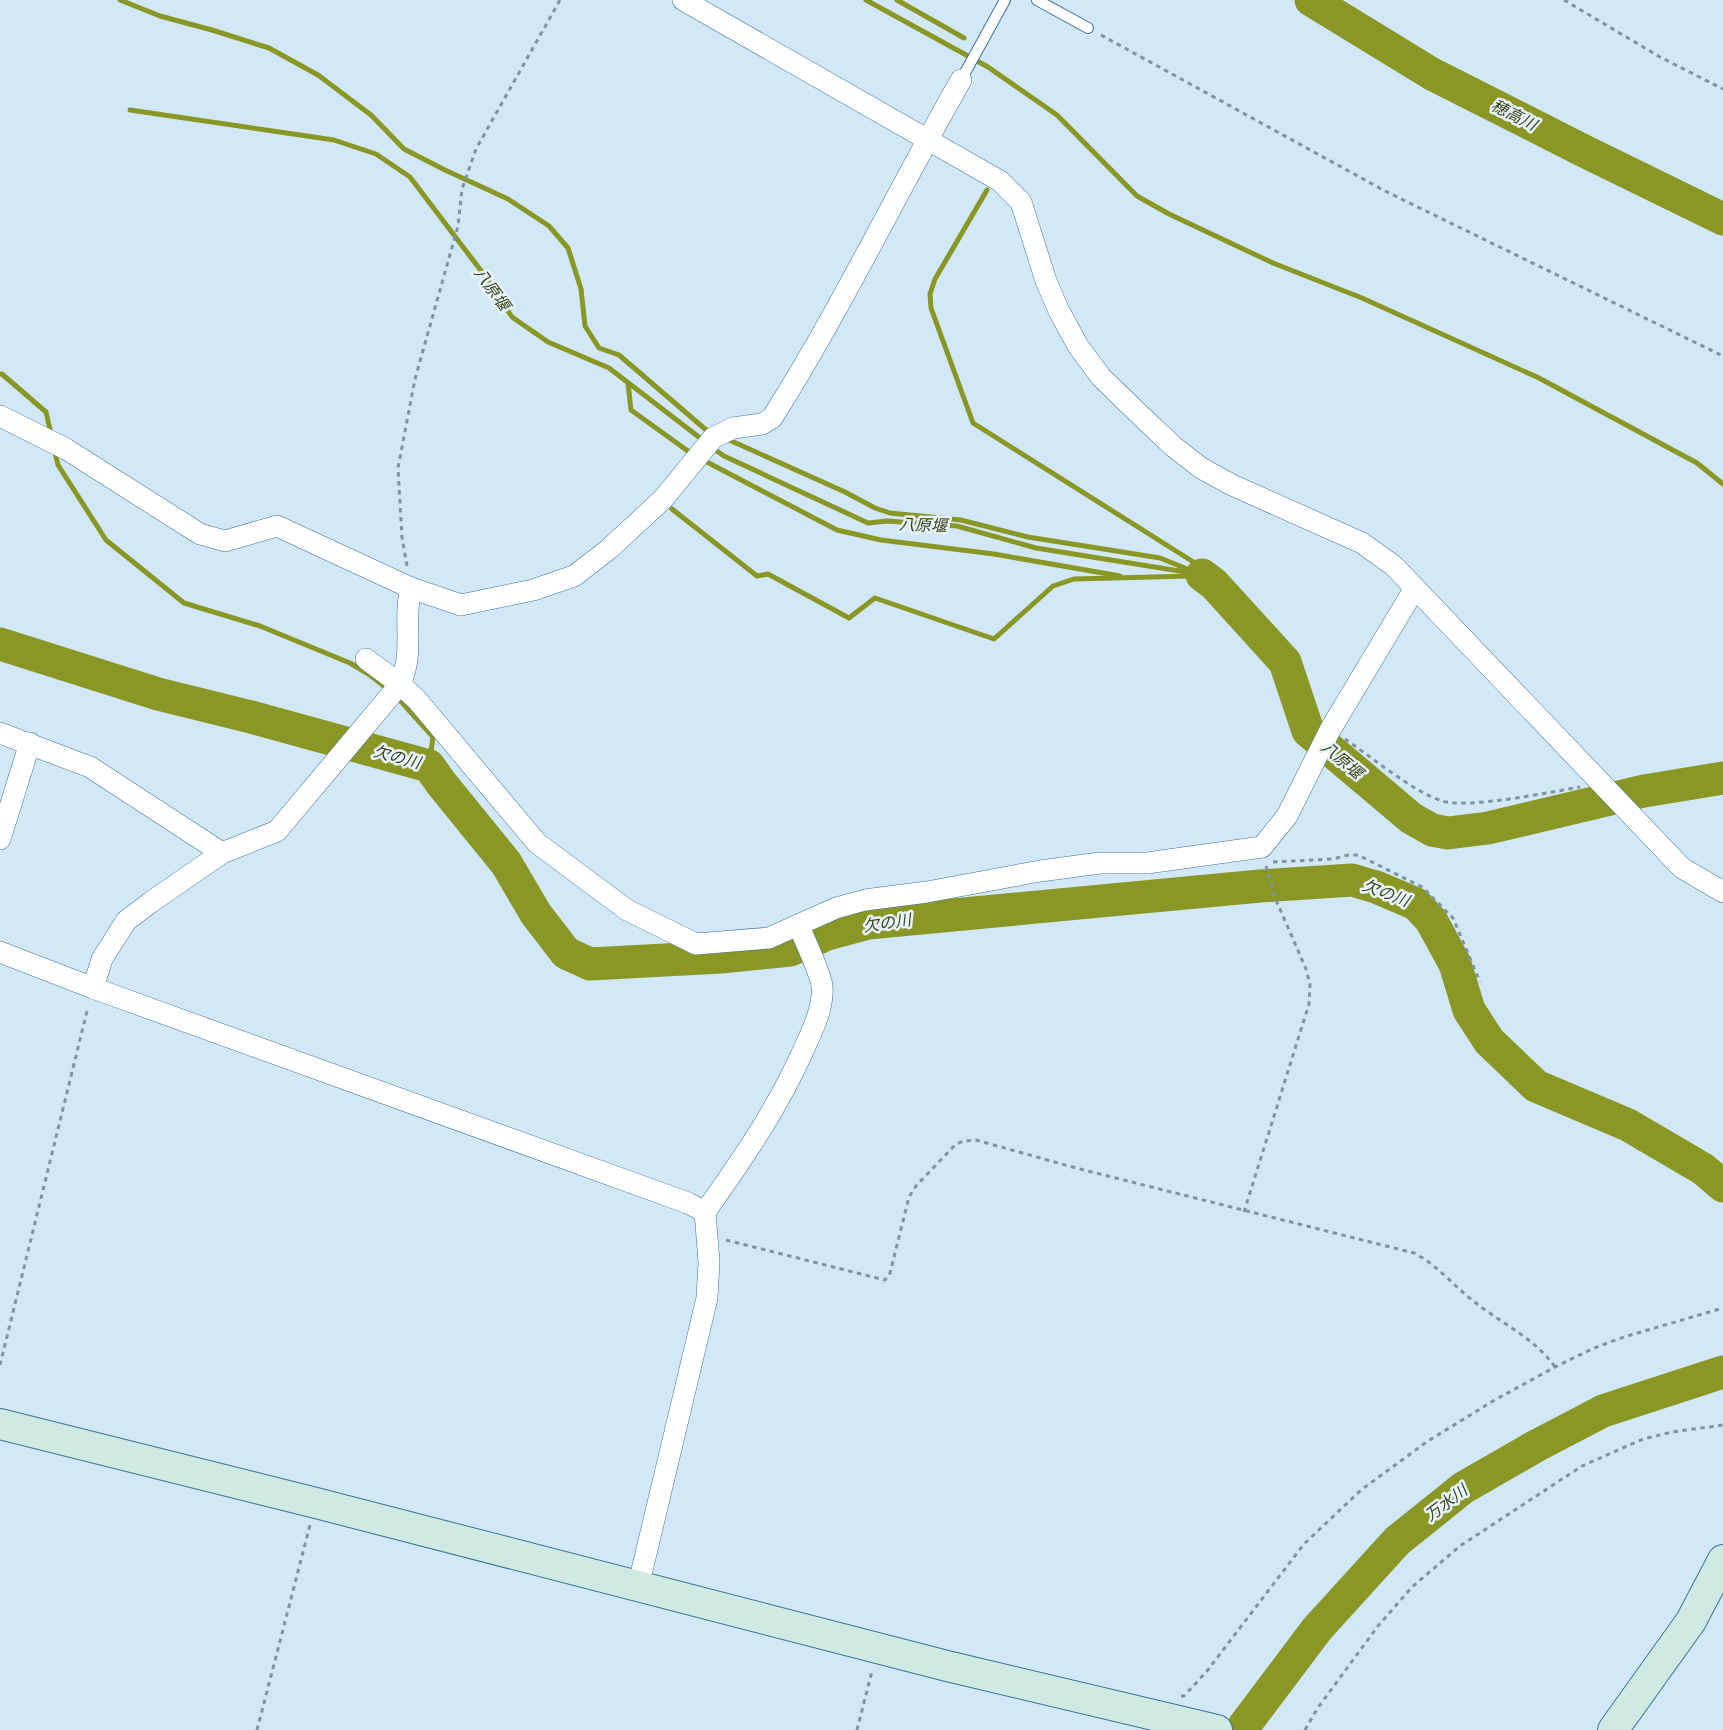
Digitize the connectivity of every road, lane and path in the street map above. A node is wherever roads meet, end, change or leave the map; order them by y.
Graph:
1 (560, 0) edge
2 (683, 0) edge
3 (1005, 0) edge
4 (1037, 0) edge
5 (1564, 0) edge
6 (1089, 28) joint
7 (965, 73) joint
8 (1723, 89) edge
9 (927, 139) junction
10 (1723, 356) edge
11 (0, 416) edge
12 (411, 588) junction
13 (1415, 588) junction
14 (366, 659) dead end
15 (394, 692) junction
16 (0, 734) edge
17 (1325, 741) junction
18 (30, 743) junction
19 (1601, 784) junction
20 (0, 839) edge
21 (222, 853) junction
22 (1265, 863) dead end
23 (1266, 870) dead end
24 (1723, 892) edge
25 (801, 930) junction
26 (0, 952) edge
27 (1480, 982) dead end
28 (93, 988) junction
29 (705, 1212) junction
30 (1244, 1212) junction
31 (708, 1236) junction
32 (1723, 1308) edge
33 (0, 1365) edge
34 (1555, 1367) junction
35 (0, 1424) edge
36 (1723, 1425) edge
37 (316, 1503) junction
38 (1723, 1560) edge
39 (638, 1587) junction
40 (877, 1648) junction
41 (1176, 1696) dead end
42 (1206, 1727) edge
43 (257, 1730) edge
44 (857, 1730) edge
45 (1305, 1730) edge
46 (1613, 1730) edge

1 - 12 path
2 - 9 street
3 - 7 lane
4 - 6 lane
5 - 8 path
6 - 10 path
7 - 9 street
9 - 12 street
9 - 13 street
11 - 12 street
12 - 15 street
13 - 17 street
13 - 19 street
14 - 15 street
15 - 21 street
15 - 25 street
16 - 18 street
17 - 19 path
17 - 25 street
18 - 20 street
18 - 21 street
19 - 24 street
21 - 28 street
22 - 27 path
23 - 30 path
25 - 29 street
26 - 28 street
28 - 29 street
28 - 33 path
29 - 31 street
30 - 31 path
30 - 34 path
31 - 39 street
32 - 34 path
34 - 41 path
35 - 37 street
36 - 45 path
37 - 39 street
37 - 43 path
38 - 46 street
39 - 40 street
40 - 42 street
40 - 44 path

